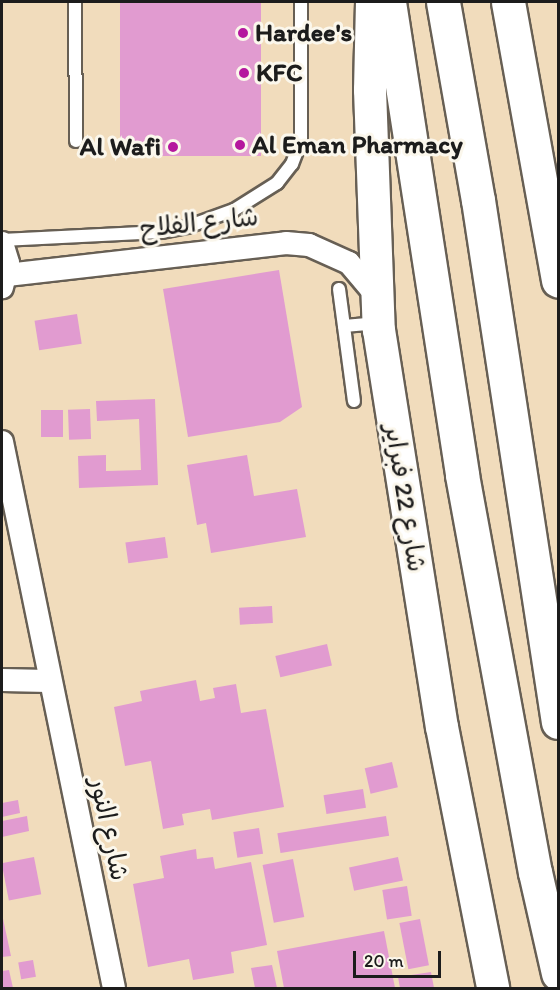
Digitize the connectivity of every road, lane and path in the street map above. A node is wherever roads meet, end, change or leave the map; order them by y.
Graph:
1 (75, 2) edge
2 (300, 2) edge
3 (372, 2) edge
4 (389, 2) edge
5 (442, 2) edge
6 (508, 2) edge
7 (76, 141) dead end
8 (2, 241) edge
9 (558, 281) edge
10 (4, 282) edge
11 (339, 289) dead end
12 (378, 310) junction
13 (344, 326) junction
14 (354, 401) dead end
15 (2, 442) edge
16 (2, 680) edge
17 (48, 681) junction
18 (558, 722) edge
19 (558, 973) edge
20 (114, 988) edge
21 (493, 988) edge

1 - 7 lane
2 - 8 lane
3 - 12 main road, شارع 22 فبراير
4 - 19 highway
5 - 18 highway
6 - 9 highway
8 - 10 street
10 - 12 street, شارع الفلاح
11 - 13 lane
12 - 13 lane
12 - 21 main road, شارع 22 فبراير
13 - 14 lane
15 - 17 street, شارع النور
16 - 17 street
17 - 20 street, شارع النور

